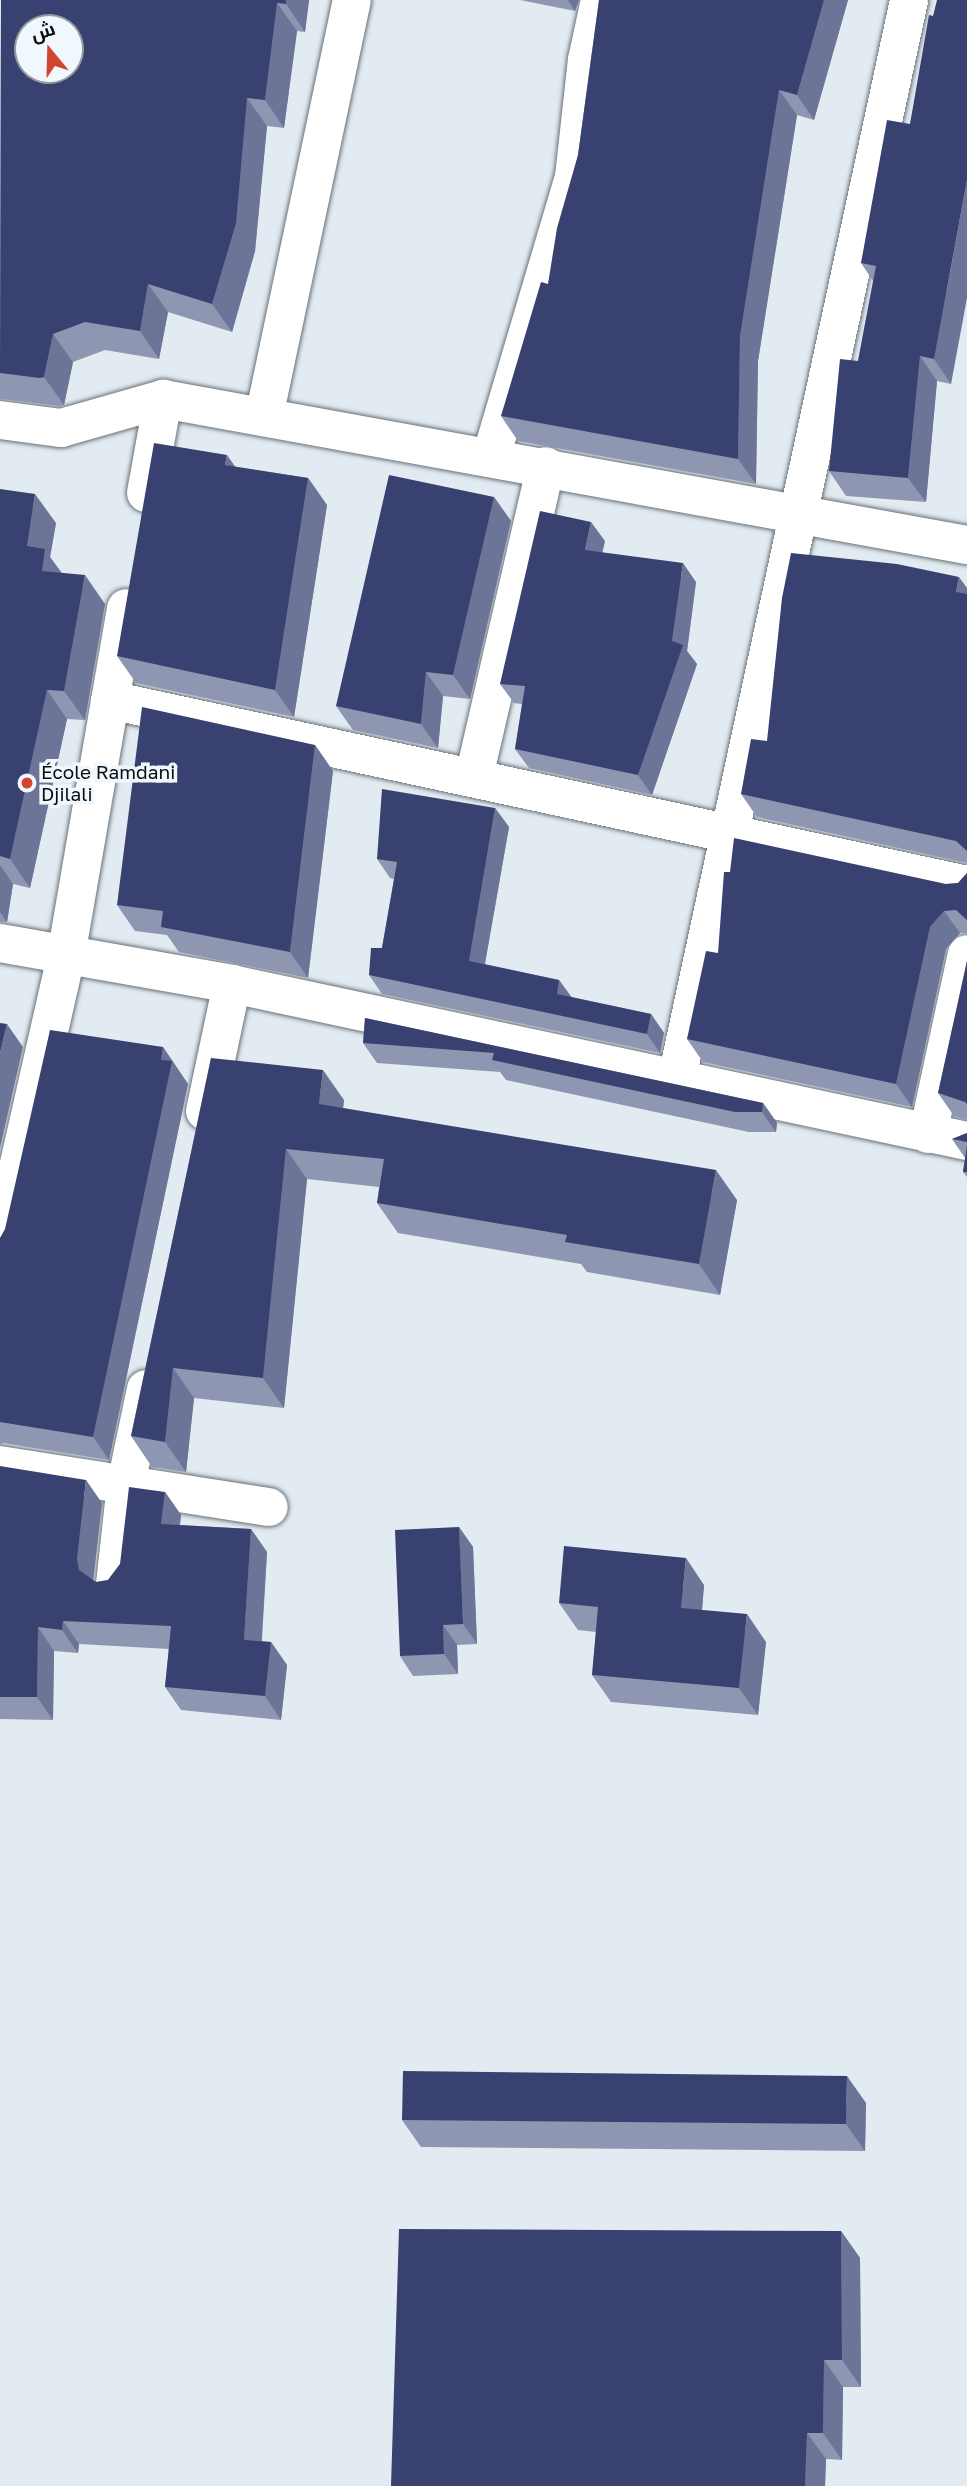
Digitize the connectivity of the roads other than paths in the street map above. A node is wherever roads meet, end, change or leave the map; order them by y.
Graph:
1 (352, 0) edge
2 (600, 0) edge
3 (909, 0) edge
4 (163, 399) junction
5 (264, 416) junction
6 (0, 420) edge
7 (491, 457) junction
8 (546, 466) junction
9 (798, 511) junction
10 (141, 522) edge
11 (967, 545) edge
12 (132, 577) edge
13 (110, 700) junction
14 (474, 777) junction
15 (731, 832) junction
16 (967, 885) edge
17 (0, 943) edge
18 (967, 954) edge
19 (66, 956) junction
20 (232, 984) junction
21 (677, 1078) junction
22 (928, 1134) junction
23 (967, 1141) edge
24 (198, 1146) edge
25 (0, 1247) edge
26 (155, 1349) edge
27 (0, 1465) edge
28 (126, 1484) junction
29 (269, 1507) dead end
30 (116, 1584) edge

1 - 5 street
2 - 7 street
3 - 9 street
4 - 5 street
4 - 6 street
4 - 10 street
5 - 7 street
7 - 8 street
8 - 9 street
8 - 14 street
9 - 11 street
9 - 15 street
12 - 13 street
13 - 14 street
13 - 19 street
14 - 15 street
15 - 16 street
15 - 21 street
17 - 19 street
18 - 22 street
19 - 20 street
19 - 25 street
20 - 21 street
20 - 24 street
21 - 22 street
22 - 23 street
26 - 28 street
27 - 28 street
28 - 29 street
28 - 30 street

